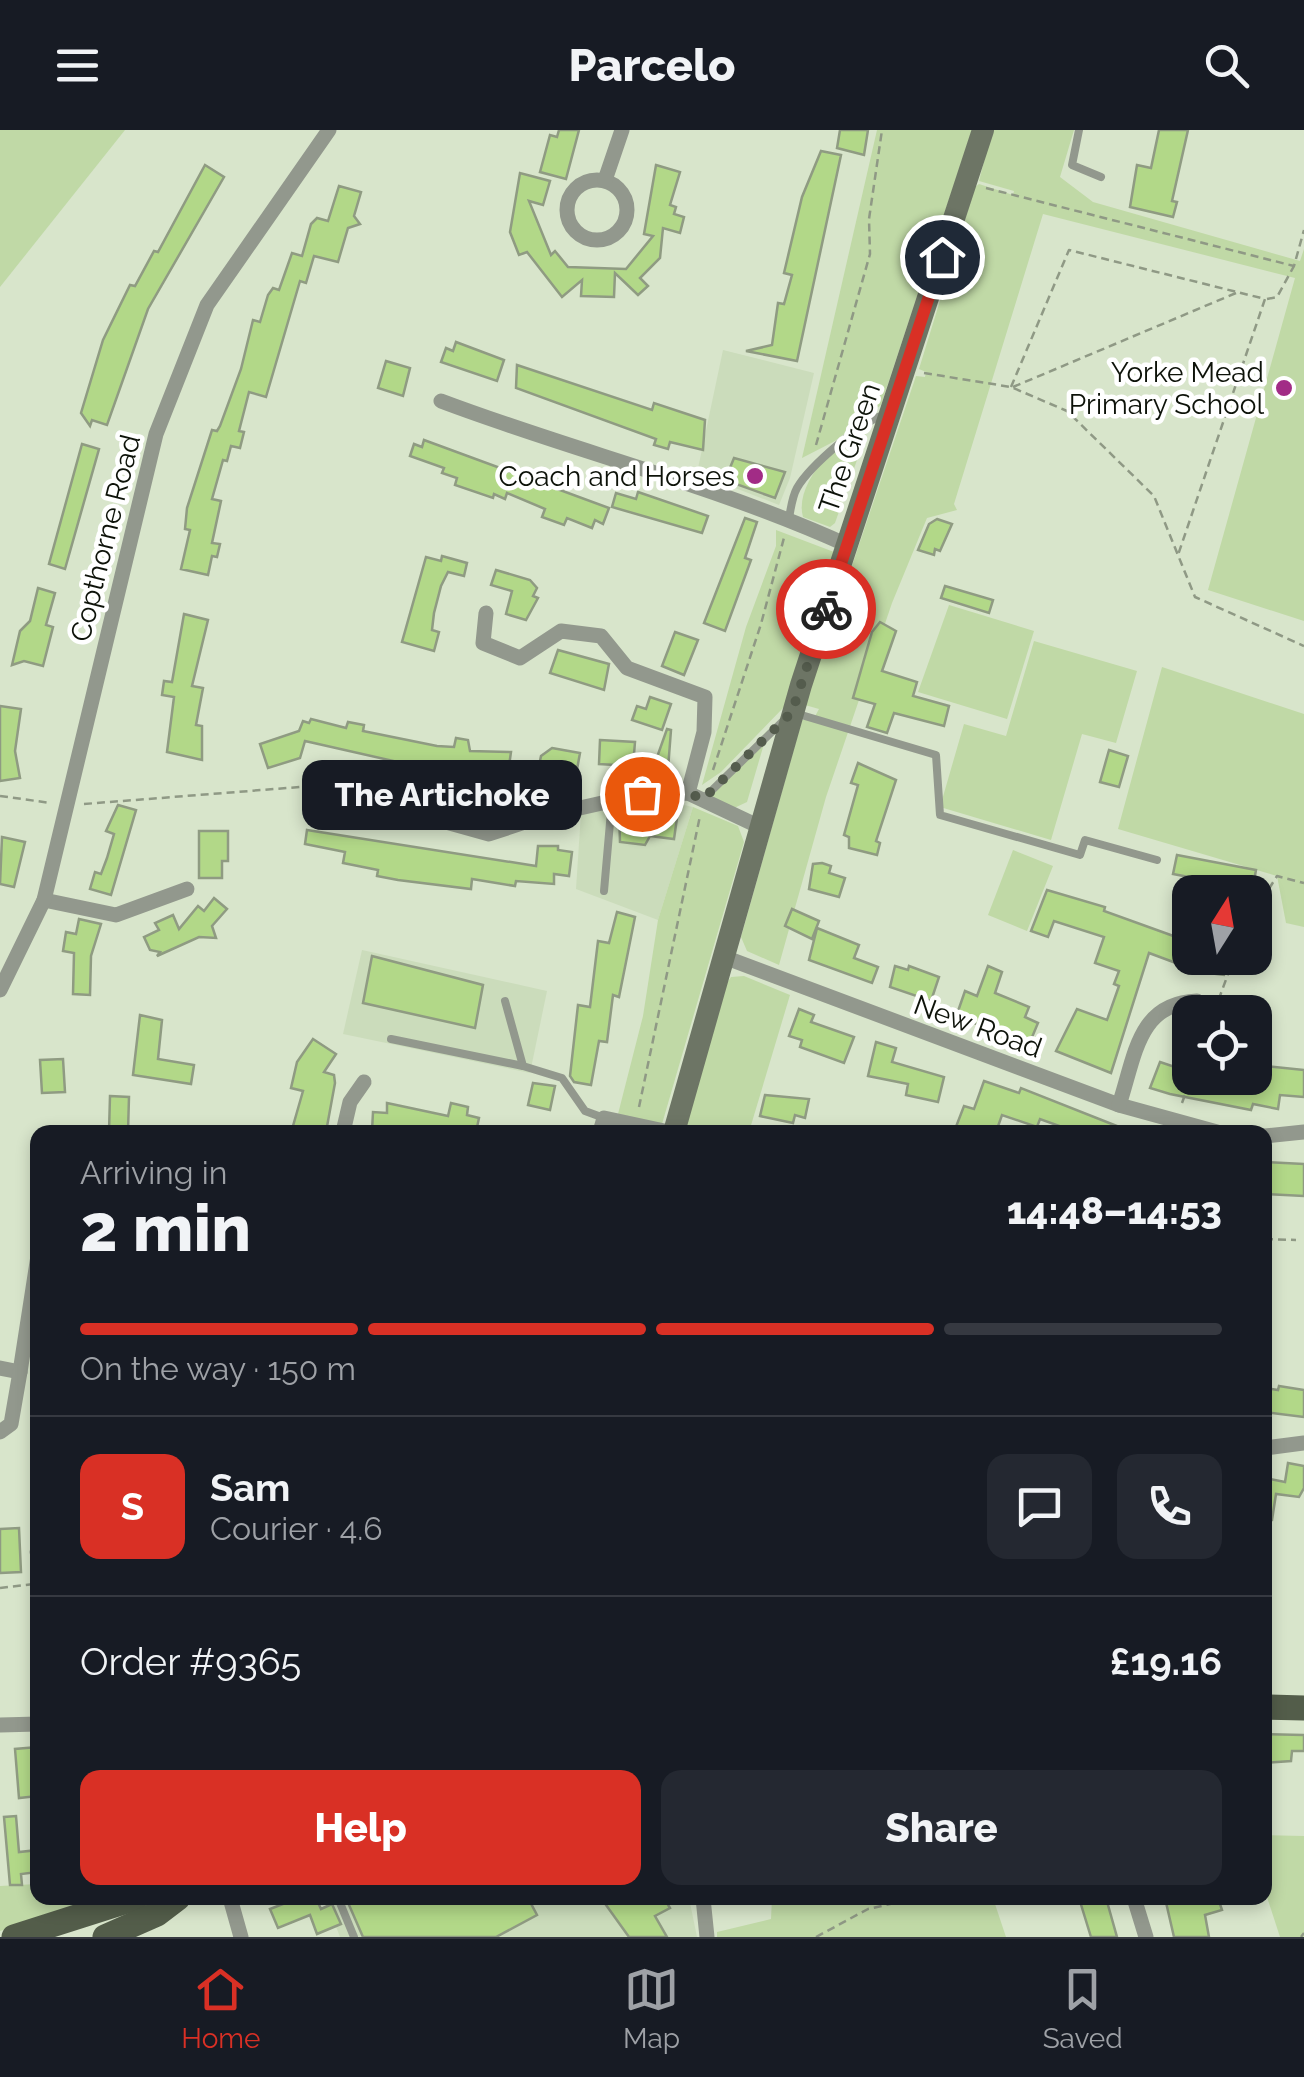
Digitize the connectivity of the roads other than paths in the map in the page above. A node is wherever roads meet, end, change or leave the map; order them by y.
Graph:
1 (328, 130) edge
2 (622, 130) edge
3 (984, 130) edge
4 (1079, 130) edge
5 (1100, 177) dead end
6 (605, 180) junction
7 (441, 401) dead end
8 (892, 414) junction
9 (789, 518) junction
10 (847, 544) junction
11 (486, 613) dead end
12 (792, 712) junction
13 (317, 786) road end
14 (696, 796) junction
15 (612, 800) junction
16 (760, 827) junction
17 (1156, 860) dead end
18 (187, 889) dead end
19 (604, 891) dead end
20 (44, 900) junction
21 (724, 957) junction
22 (0, 990) edge
23 (505, 1001) dead end
24 (1172, 1007) edge
25 (391, 1039) dead end
26 (523, 1066) junction
27 (364, 1082) dead end
28 (1120, 1105) junction
29 (1149, 1115) junction
30 (345, 1125) edge
31 (602, 1125) edge
32 (640, 1125) edge
33 (674, 1125) edge
34 (1145, 1125) edge
35 (1186, 1125) edge
36 (1304, 1132) edge
37 (1272, 1135) edge
38 (30, 1308) edge
39 (0, 1368) edge
40 (20, 1372) junction
41 (0, 1432) edge
42 (1304, 1443) edge
43 (1272, 1447) edge
44 (1272, 1707) edge
45 (1304, 1708) edge
46 (30, 1724) edge
47 (0, 1726) edge
48 (160, 1905) edge
49 (232, 1905) edge
50 (341, 1905) edge
51 (704, 1905) edge
52 (1136, 1905) edge
53 (131, 1916) edge
54 (14, 1937) edge
55 (105, 1937) edge
56 (241, 1937) edge
57 (354, 1937) edge
58 (707, 1937) edge
59 (1146, 1937) edge

1 - 20 street, Copthorne Road
2 - 6 street
3 - 8 street, The Green
4 - 5 lane
6 - 6 street
7 - 9 street
8 - 9 lane
8 - 10 street, The Green
9 - 10 street
10 - 12 street, The Green
11 - 14 street
12 - 14 lane
12 - 16 street, The Green
12 - 17 lane
13 - 15 street
14 - 15 street
14 - 16 street
15 - 19 lane
16 - 21 street, The Green
18 - 20 street
20 - 22 street, Copthorne Road
21 - 28 street, New Road
21 - 33 street, The Green
23 - 26 lane
24 - 28 street
25 - 26 lane
26 - 31 lane
27 - 30 street
28 - 29 street, New Road
29 - 34 street
29 - 35 street, New Road
31 - 32 street
36 - 37 street
38 - 40 street
39 - 40 street
40 - 41 street
42 - 43 street
44 - 45 main road
46 - 47 street
48 - 53 main road
49 - 56 street
50 - 57 lane
51 - 58 street
52 - 59 street
53 - 54 main road
53 - 55 main road

